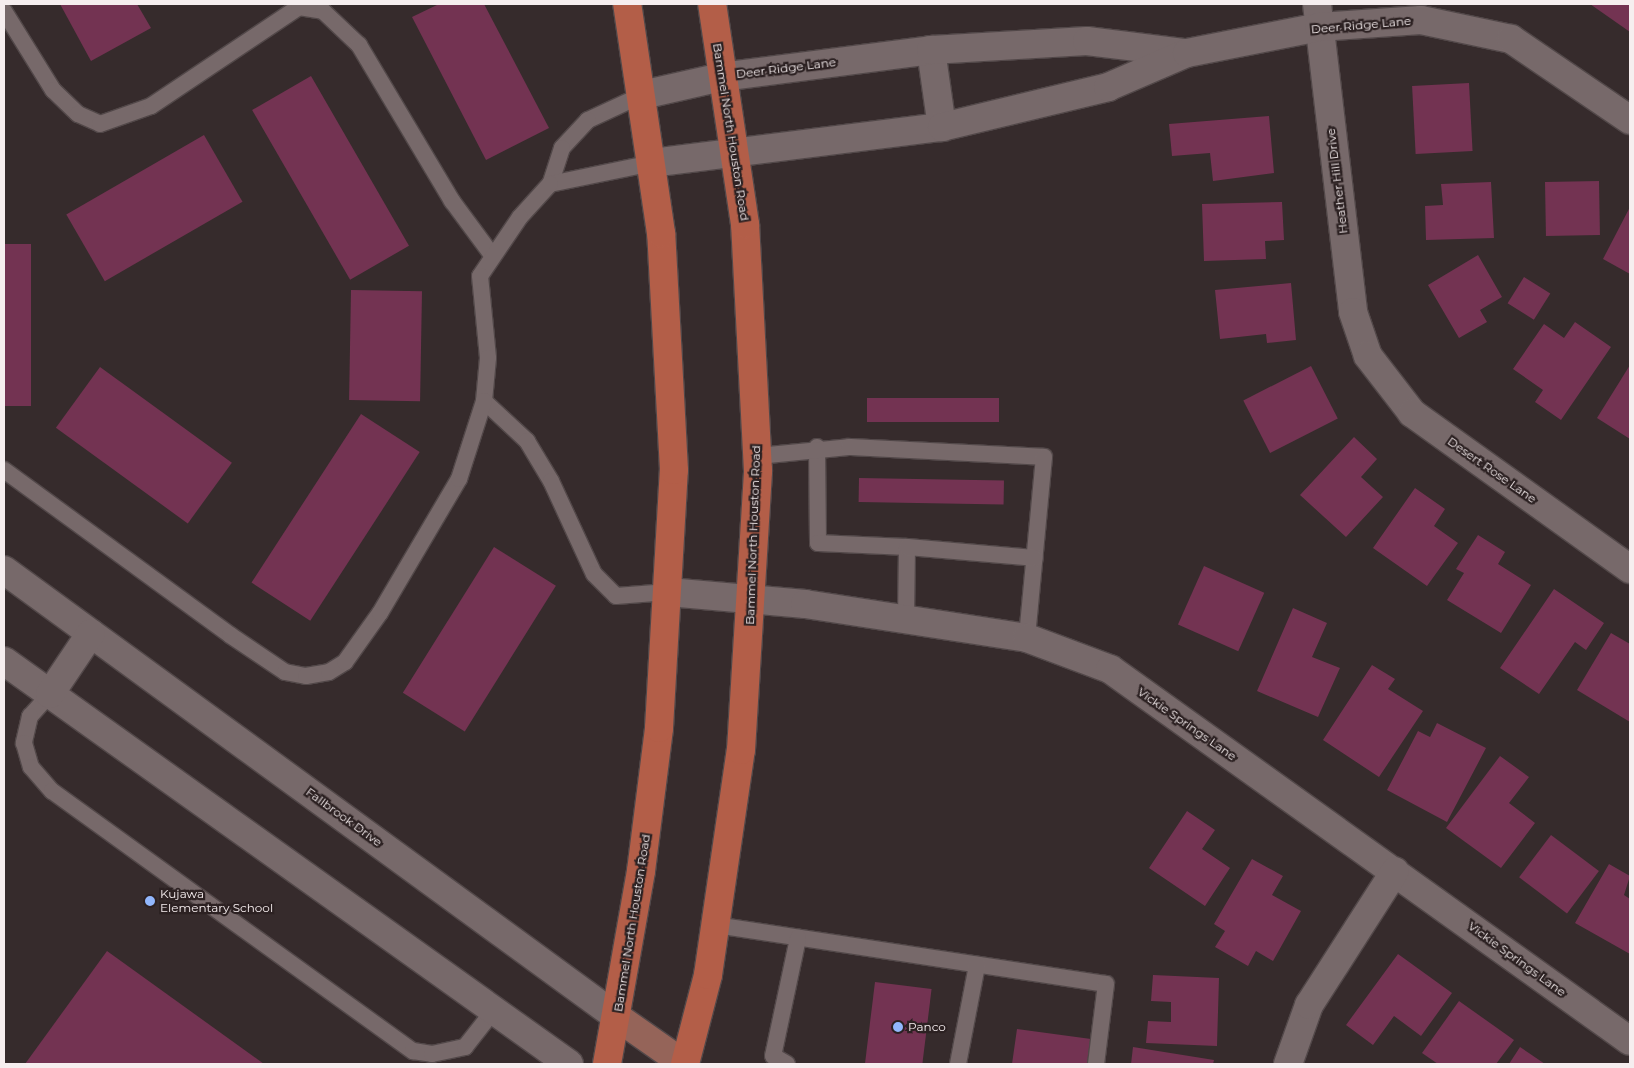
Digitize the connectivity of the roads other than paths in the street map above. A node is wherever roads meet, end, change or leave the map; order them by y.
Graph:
1 (628, 4) edge
2 (712, 4) edge
3 (4, 11) edge
4 (1318, 15) edge
5 (931, 50) junction
6 (1187, 53) junction
7 (721, 77) junction
8 (642, 94) junction
9 (1630, 120) edge
10 (942, 127) junction
11 (734, 154) junction
12 (652, 163) junction
13 (550, 184) junction
14 (492, 255) junction
15 (1368, 356) joint
16 (484, 401) junction
17 (817, 447) junction
18 (758, 456) junction
19 (4, 470) edge
20 (907, 547) junction
21 (1035, 558) junction
22 (1630, 569) edge
23 (4, 570) edge
24 (668, 592) junction
25 (751, 599) junction
26 (906, 620) junction
27 (91, 633) junction
28 (1027, 638) junction
29 (4, 661) edge
30 (50, 694) junction
31 (1394, 871) junction
32 (716, 925) junction
33 (798, 938) junction
34 (977, 965) junction
35 (494, 1010) junction
36 (617, 1017) junction
37 (1630, 1041) edge
38 (569, 1064) edge
39 (607, 1064) edge
40 (685, 1064) edge
41 (787, 1064) edge
42 (958, 1064) edge
43 (1096, 1064) edge
44 (1288, 1064) edge

1 - 8 main road, Bammel North Houston Road
2 - 7 main road, Bammel North Houston Road
3 - 14 lane
4 - 6 street, Deer Ridge Lane
4 - 9 street, Deer Ridge Lane
4 - 15 street, Heather Hill Drive
5 - 6 street, Deer Ridge Lane
5 - 7 street, Deer Ridge Lane
5 - 10 street
6 - 10 street, Deer Ridge Lane
7 - 8 street, Deer Ridge Lane
7 - 11 main road, Bammel North Houston Road
8 - 12 main road, Bammel North Houston Road
8 - 13 lane
10 - 11 street, Deer Ridge Lane
11 - 12 street, Deer Ridge Lane
11 - 18 main road, Bammel North Houston Road
12 - 13 lane
12 - 24 main road, Bammel North Houston Road
13 - 14 lane
14 - 16 lane
15 - 22 street, Desert Rose Lane
16 - 19 lane
16 - 24 lane
17 - 18 lane
17 - 20 lane
17 - 21 lane
18 - 25 main road, Bammel North Houston Road
20 - 21 lane
20 - 26 lane
21 - 28 lane
23 - 27 street, Fallbrook Drive
24 - 25 street, Vickie Springs Lane
24 - 36 main road, Bammel North Houston Road
25 - 26 street, Vickie Springs Lane
25 - 32 main road, Bammel North Houston Road
26 - 28 street, Vickie Springs Lane
27 - 30 street
27 - 36 street, Fallbrook Drive
28 - 31 street, Vickie Springs Lane
29 - 30 street
30 - 35 street
30 - 35 lane
31 - 37 street, Vickie Springs Lane
31 - 44 street
32 - 33 lane
32 - 40 main road, Bammel North Houston Road
33 - 34 lane
33 - 41 lane
34 - 42 lane
34 - 43 lane
35 - 38 street
36 - 39 main road, Bammel North Houston Road
36 - 40 main road, Fallbrook Drive

